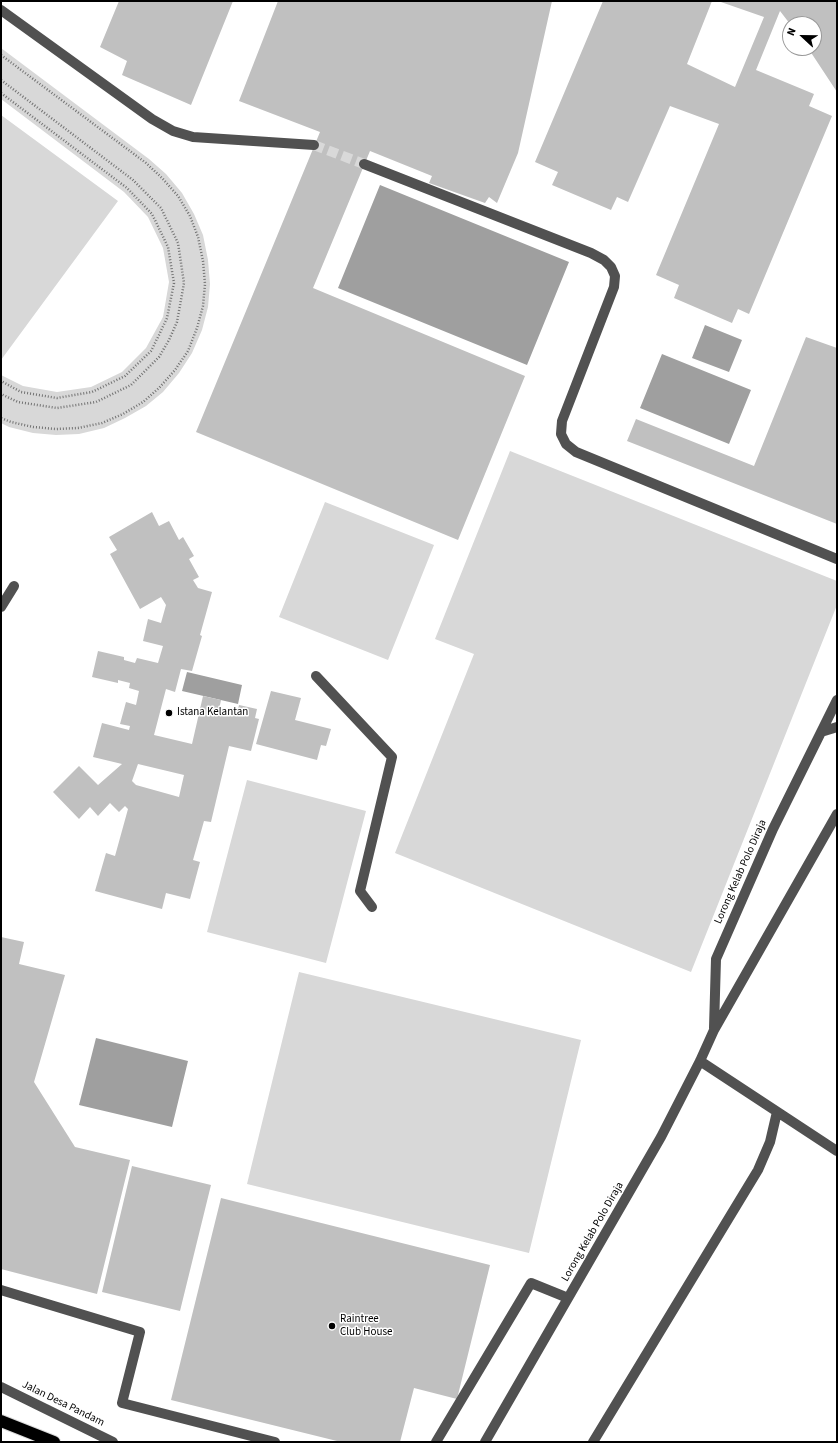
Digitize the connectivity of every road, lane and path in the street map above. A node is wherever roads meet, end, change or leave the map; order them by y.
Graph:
1 (1, 10) edge
2 (1, 55) edge
3 (1, 80) edge
4 (1, 93) edge
5 (314, 145) tunnel mouth
6 (364, 164) tunnel mouth
7 (1, 381) edge
8 (1, 394) edge
9 (1, 418) edge
10 (837, 559) edge
11 (14, 586) dead end
12 (1, 607) edge
13 (316, 676) dead end
14 (837, 700) edge
15 (837, 727) edge
16 (821, 732) junction
17 (837, 814) edge
18 (372, 907) dead end
19 (714, 1030) junction
20 (700, 1061) junction
21 (777, 1112) junction
22 (837, 1151) edge
23 (1, 1290) edge
24 (568, 1298) junction
25 (1, 1387) edge
26 (1, 1421) edge
27 (54, 1442) edge
28 (113, 1442) edge
29 (275, 1442) edge
30 (436, 1442) edge
31 (485, 1442) edge
32 (593, 1442) edge

1 - 5 street
2 - 9 path
3 - 8 path
4 - 7 path
6 - 10 street
11 - 12 street
13 - 18 street
14 - 16 street, Lorong Kelab Polo Diraja
15 - 16 street
16 - 19 street, Lorong Kelab Polo Diraja
17 - 19 street, Lorong Kelab Polo Diraja
19 - 20 street, Lorong Kelab Polo Diraja
20 - 21 street
20 - 24 street, Lorong Kelab Polo Diraja
21 - 22 street
21 - 32 street
23 - 29 street
24 - 30 street
24 - 31 street, Lorong Kelab Polo Diraja
25 - 28 street, Jalan Desa Pandam
26 - 27 highway

